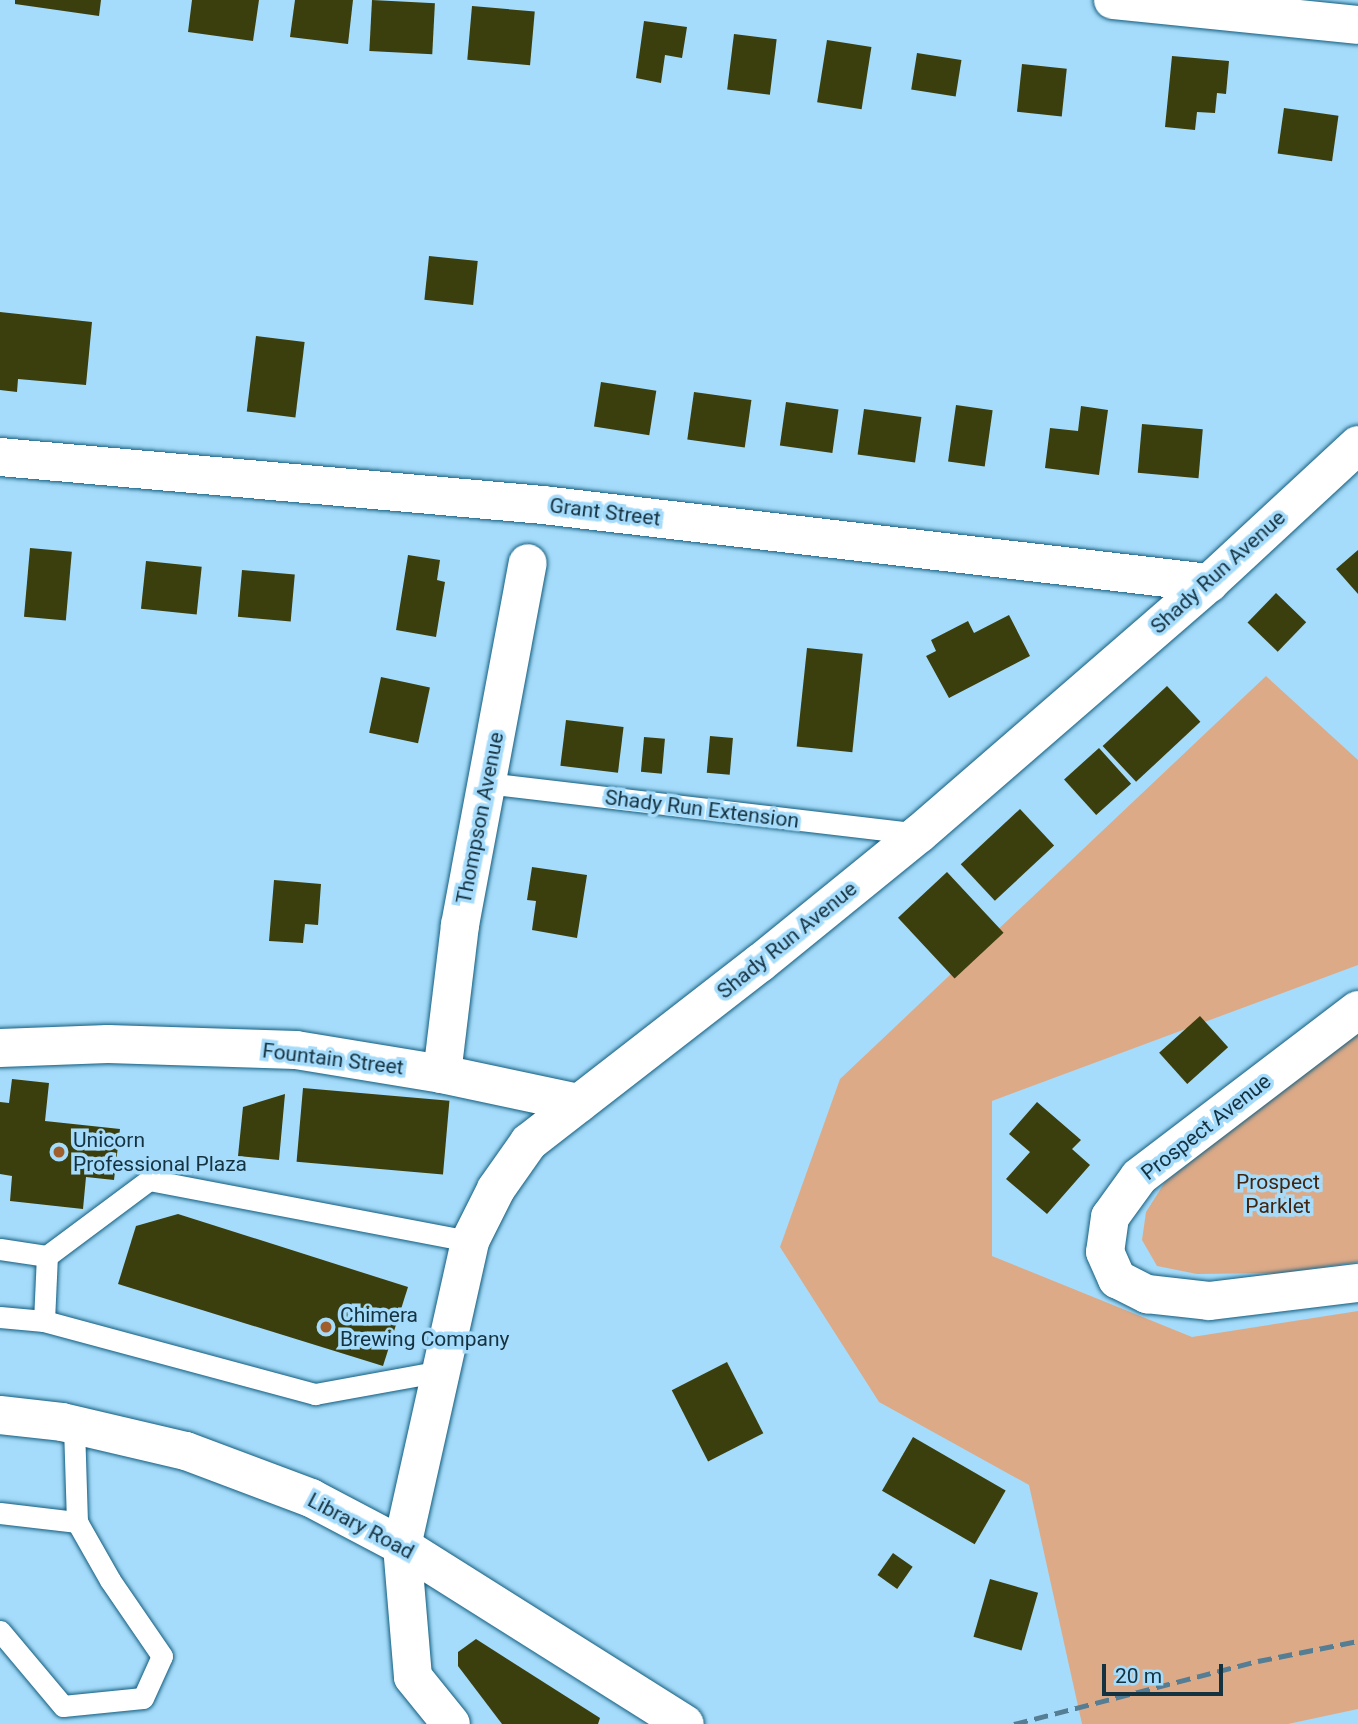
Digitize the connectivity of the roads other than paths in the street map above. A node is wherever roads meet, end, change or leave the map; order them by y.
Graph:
1 (1113, 0) edge
2 (1358, 25) edge
3 (1358, 445) edge
4 (0, 457) edge
5 (528, 563) dead end
6 (1209, 583) junction
7 (486, 783) junction
8 (919, 834) junction
9 (1358, 1010) edge
10 (0, 1048) edge
11 (442, 1074) junction
12 (579, 1103) junction
13 (470, 1241) junction
14 (0, 1249) edge
15 (47, 1256) junction
16 (1358, 1283) edge
17 (0, 1317) edge
18 (44, 1321) junction
19 (441, 1371) junction
20 (0, 1415) edge
21 (74, 1425) junction
22 (0, 1513) edge
23 (77, 1521) junction
24 (402, 1546) junction
25 (0, 1631) edge
26 (451, 1724) edge
27 (685, 1724) edge

1 - 2 street
3 - 6 street, Shady Run Avenue
4 - 6 street, Grant Street
5 - 7 street, Thompson Avenue
6 - 8 street, Shady Run Avenue
7 - 8 lane, Shady Run Extension
7 - 11 street, Thompson Avenue
8 - 12 street, Shady Run Avenue
9 - 16 street, Prospect Avenue
10 - 11 street, Fountain Street
11 - 12 street, Fountain Street
12 - 13 street, Shady Run Avenue
13 - 15 lane
13 - 19 street, Shady Run Avenue
14 - 15 lane
15 - 18 lane
17 - 18 lane
18 - 19 lane
19 - 24 street, Shady Run Avenue
20 - 21 street, Library Road
21 - 23 lane
21 - 24 street, Library Road
22 - 23 lane
23 - 25 lane
24 - 26 street, Shady Run Avenue
24 - 27 street, Library Road

